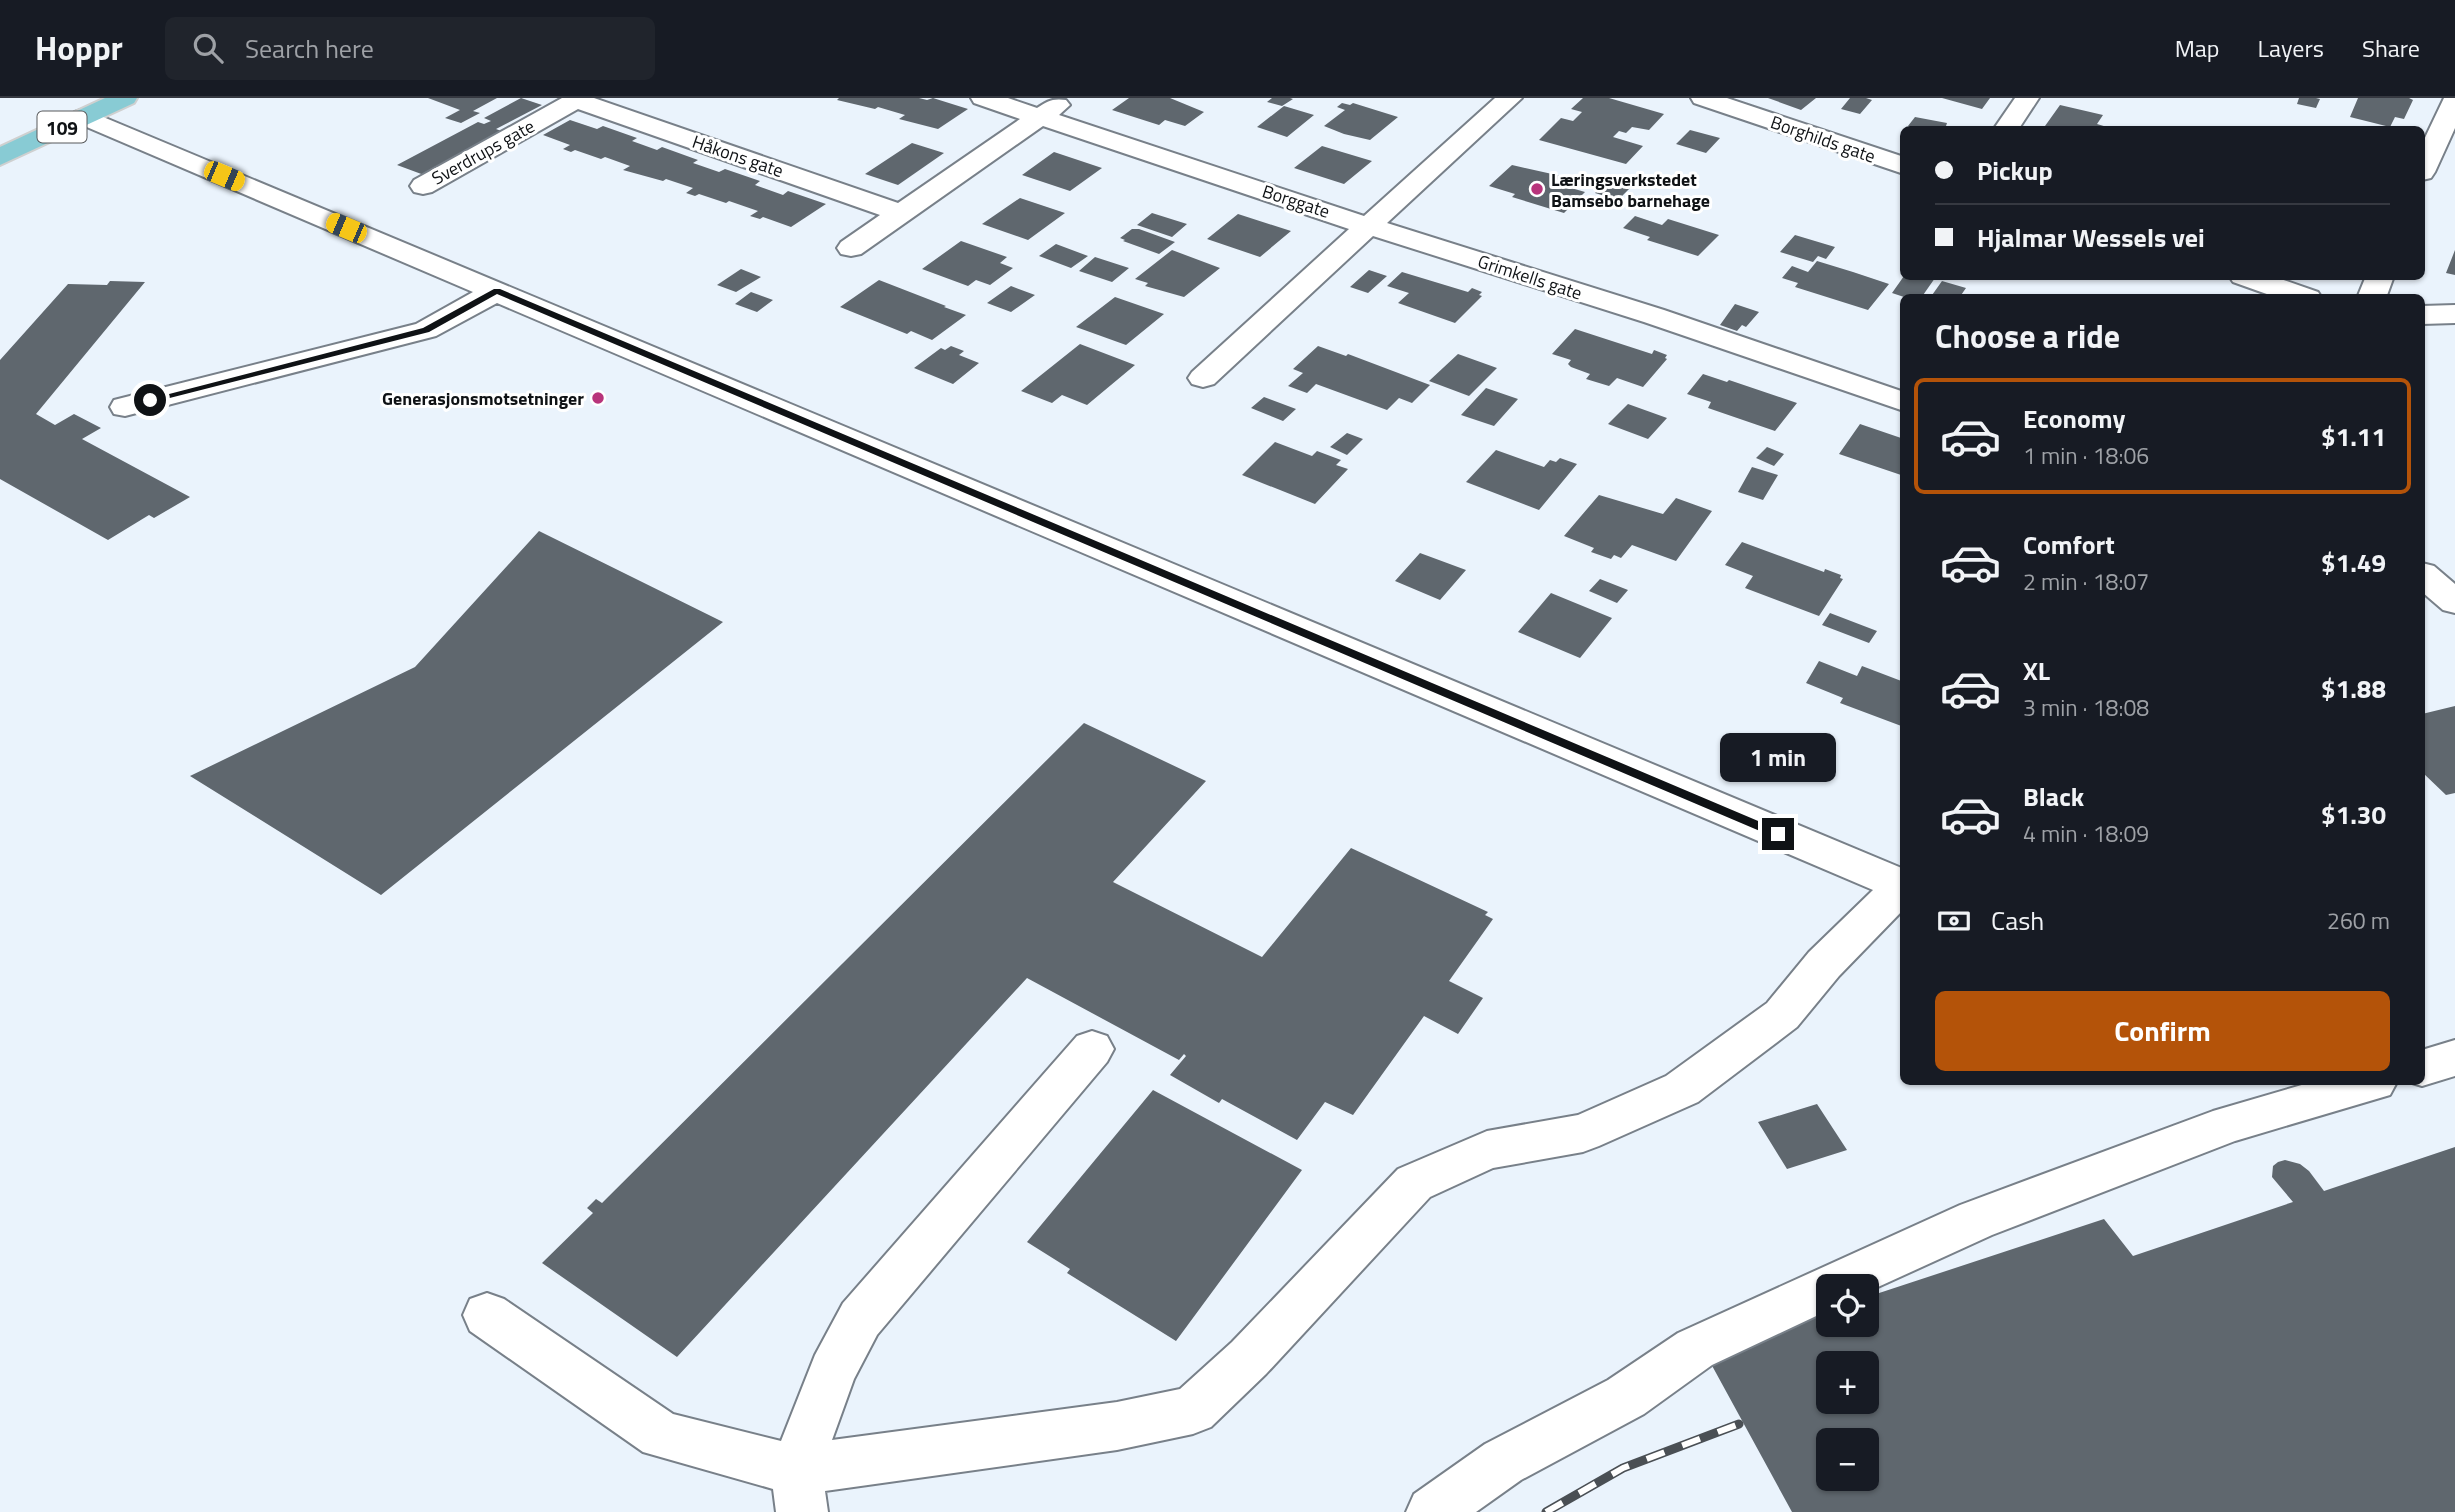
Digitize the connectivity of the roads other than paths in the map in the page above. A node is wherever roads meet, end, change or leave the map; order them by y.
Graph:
1 (124, 98) edge
2 (983, 98) edge
3 (1068, 98) edge
4 (1510, 98) edge
5 (1703, 98) edge
6 (2027, 98) edge
7 (578, 99) edge
8 (2455, 100) edge
9 (1042, 116) junction
10 (84, 117) junction
11 (2007, 126) edge
12 (0, 157) edge
13 (1900, 165) edge
14 (2425, 165) edge
15 (423, 186) dead end
16 (900, 213) junction
17 (1368, 226) junction
18 (851, 248) dead end
19 (2255, 280) edge
20 (497, 291) junction
21 (2296, 294) edge
22 (2455, 314) edge
23 (2425, 315) edge
24 (1203, 378) dead end
25 (1900, 401) edge
26 (125, 407) dead end
27 (2425, 577) edge
28 (2455, 602) edge
29 (1900, 884) edge
30 (1900, 888) edge
31 (1092, 1049) dead end
32 (2455, 1058) edge
33 (2425, 1067) edge
34 (2365, 1085) edge
35 (1856, 1274) edge
36 (1816, 1292) edge
37 (487, 1315) dead end
38 (799, 1491) edge
39 (1432, 1512) edge

1 - 10 main road, 109
2 - 9 street
3 - 9 street
4 - 17 street
5 - 13 street, Borghilds gate
6 - 11 street
7 - 15 street, Sverdrups gate
7 - 16 street, Håkons gate
8 - 14 street
9 - 16 street
9 - 17 street, Borggate
10 - 12 main road, 109
10 - 20 street
16 - 18 street
17 - 24 street
17 - 25 street, Grimkells gate
19 - 21 street
20 - 26 street
20 - 29 street
22 - 23 street
27 - 28 street
30 - 38 street
31 - 38 street
32 - 33 street
34 - 35 street
36 - 39 street
37 - 38 street

